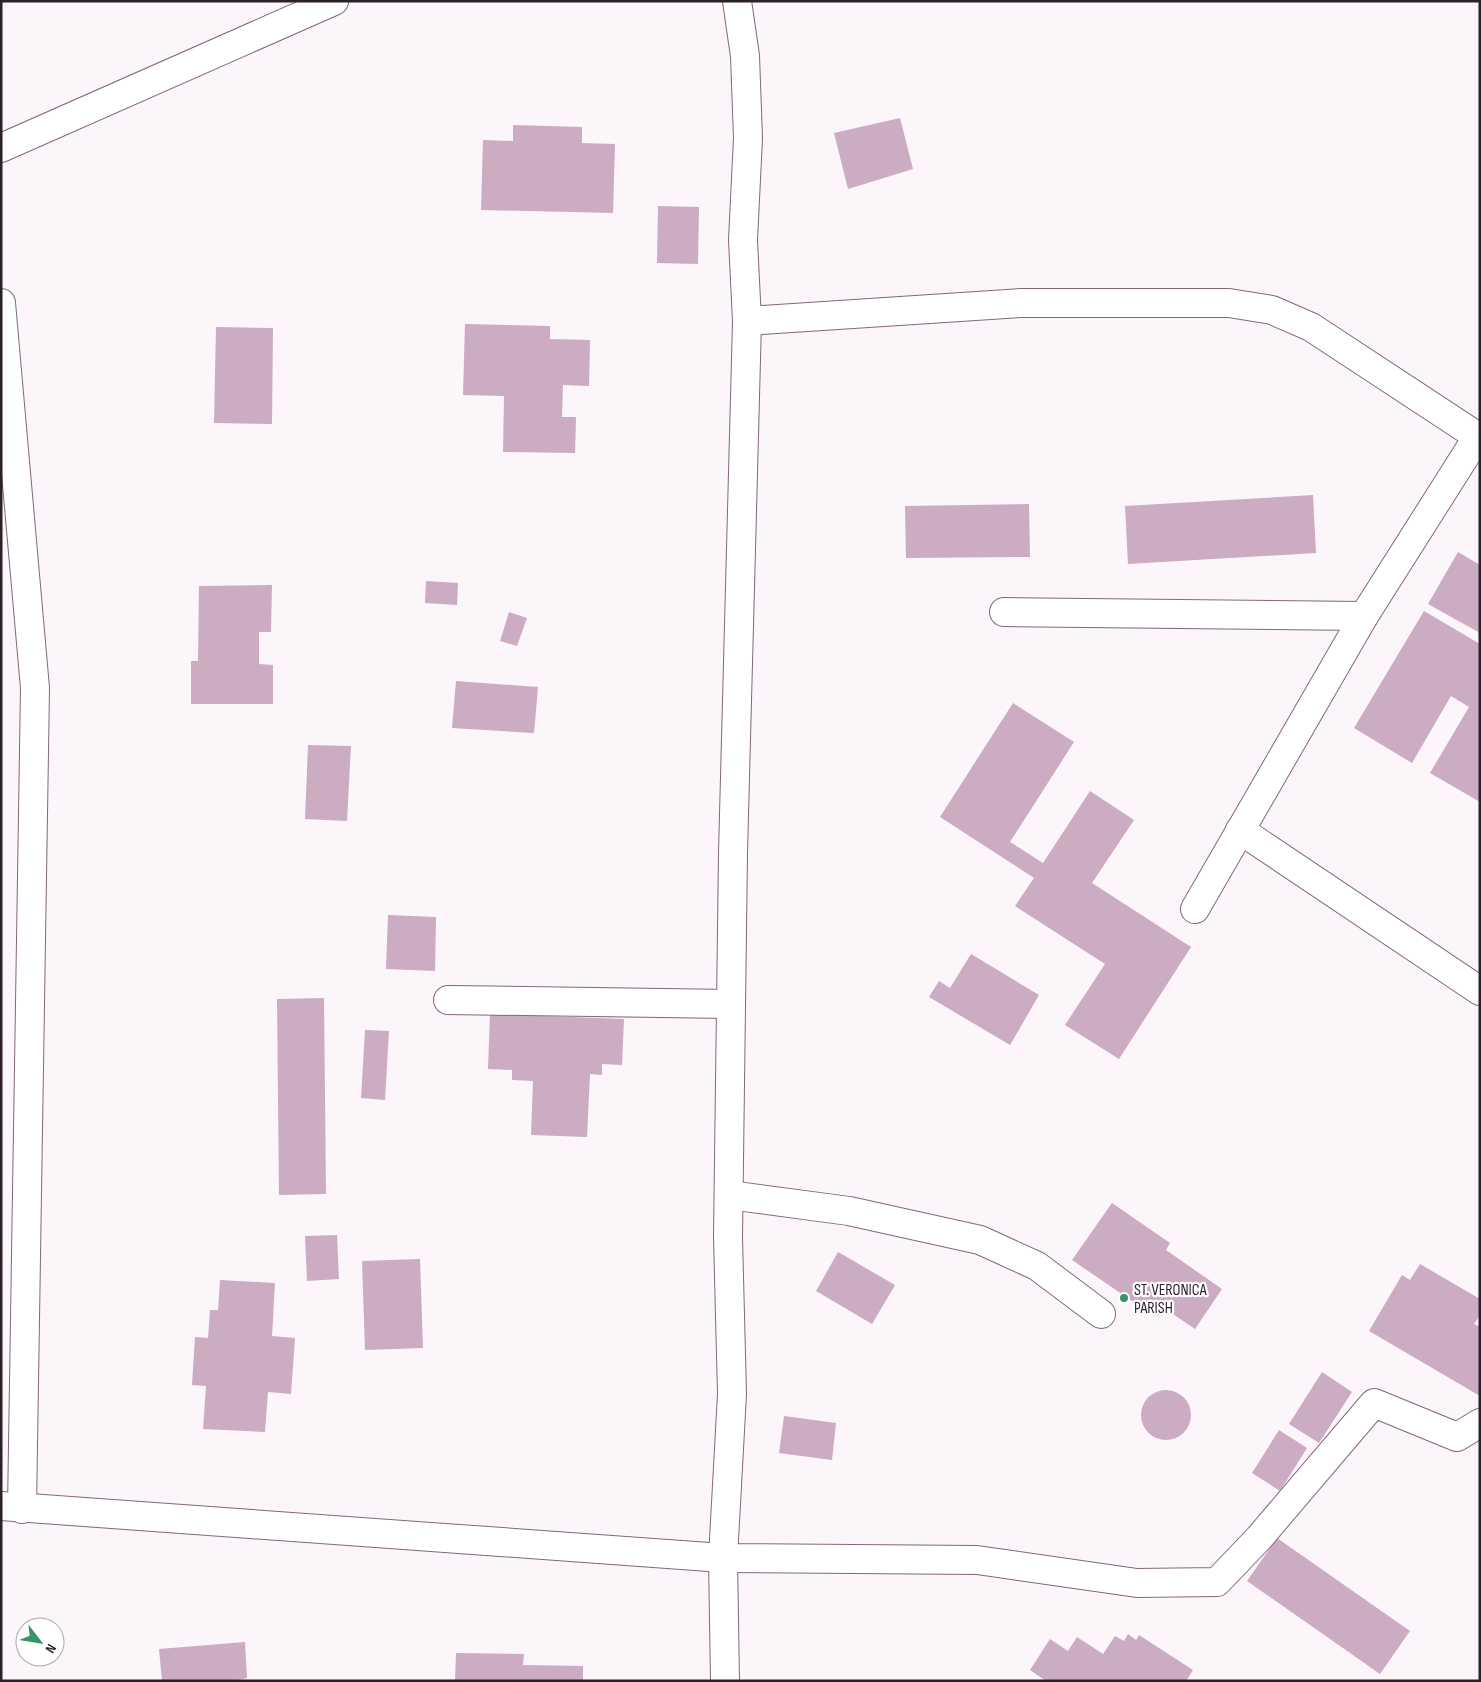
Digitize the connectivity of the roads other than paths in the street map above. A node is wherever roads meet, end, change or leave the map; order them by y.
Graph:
1 (334, 1) edge
2 (737, 1) edge
3 (1, 148) edge
4 (1, 303) edge
5 (747, 321) junction
6 (1479, 437) edge
7 (1004, 612) dead end
8 (1364, 616) junction
9 (1240, 830) junction
10 (1195, 909) dead end
11 (1480, 991) edge
12 (448, 1000) dead end
13 (731, 1004) junction
14 (729, 1194) junction
15 (1102, 1314) dead end
16 (1480, 1423) edge
17 (12, 1508) edge
18 (723, 1558) junction
19 (725, 1681) edge

1 - 3 street
2 - 5 street
4 - 17 street
5 - 6 street
5 - 13 street
6 - 8 street
7 - 8 street
8 - 9 street
9 - 10 street
9 - 11 street
12 - 13 street
13 - 14 street
14 - 15 street
14 - 18 street
16 - 18 street
17 - 18 street
18 - 19 street

